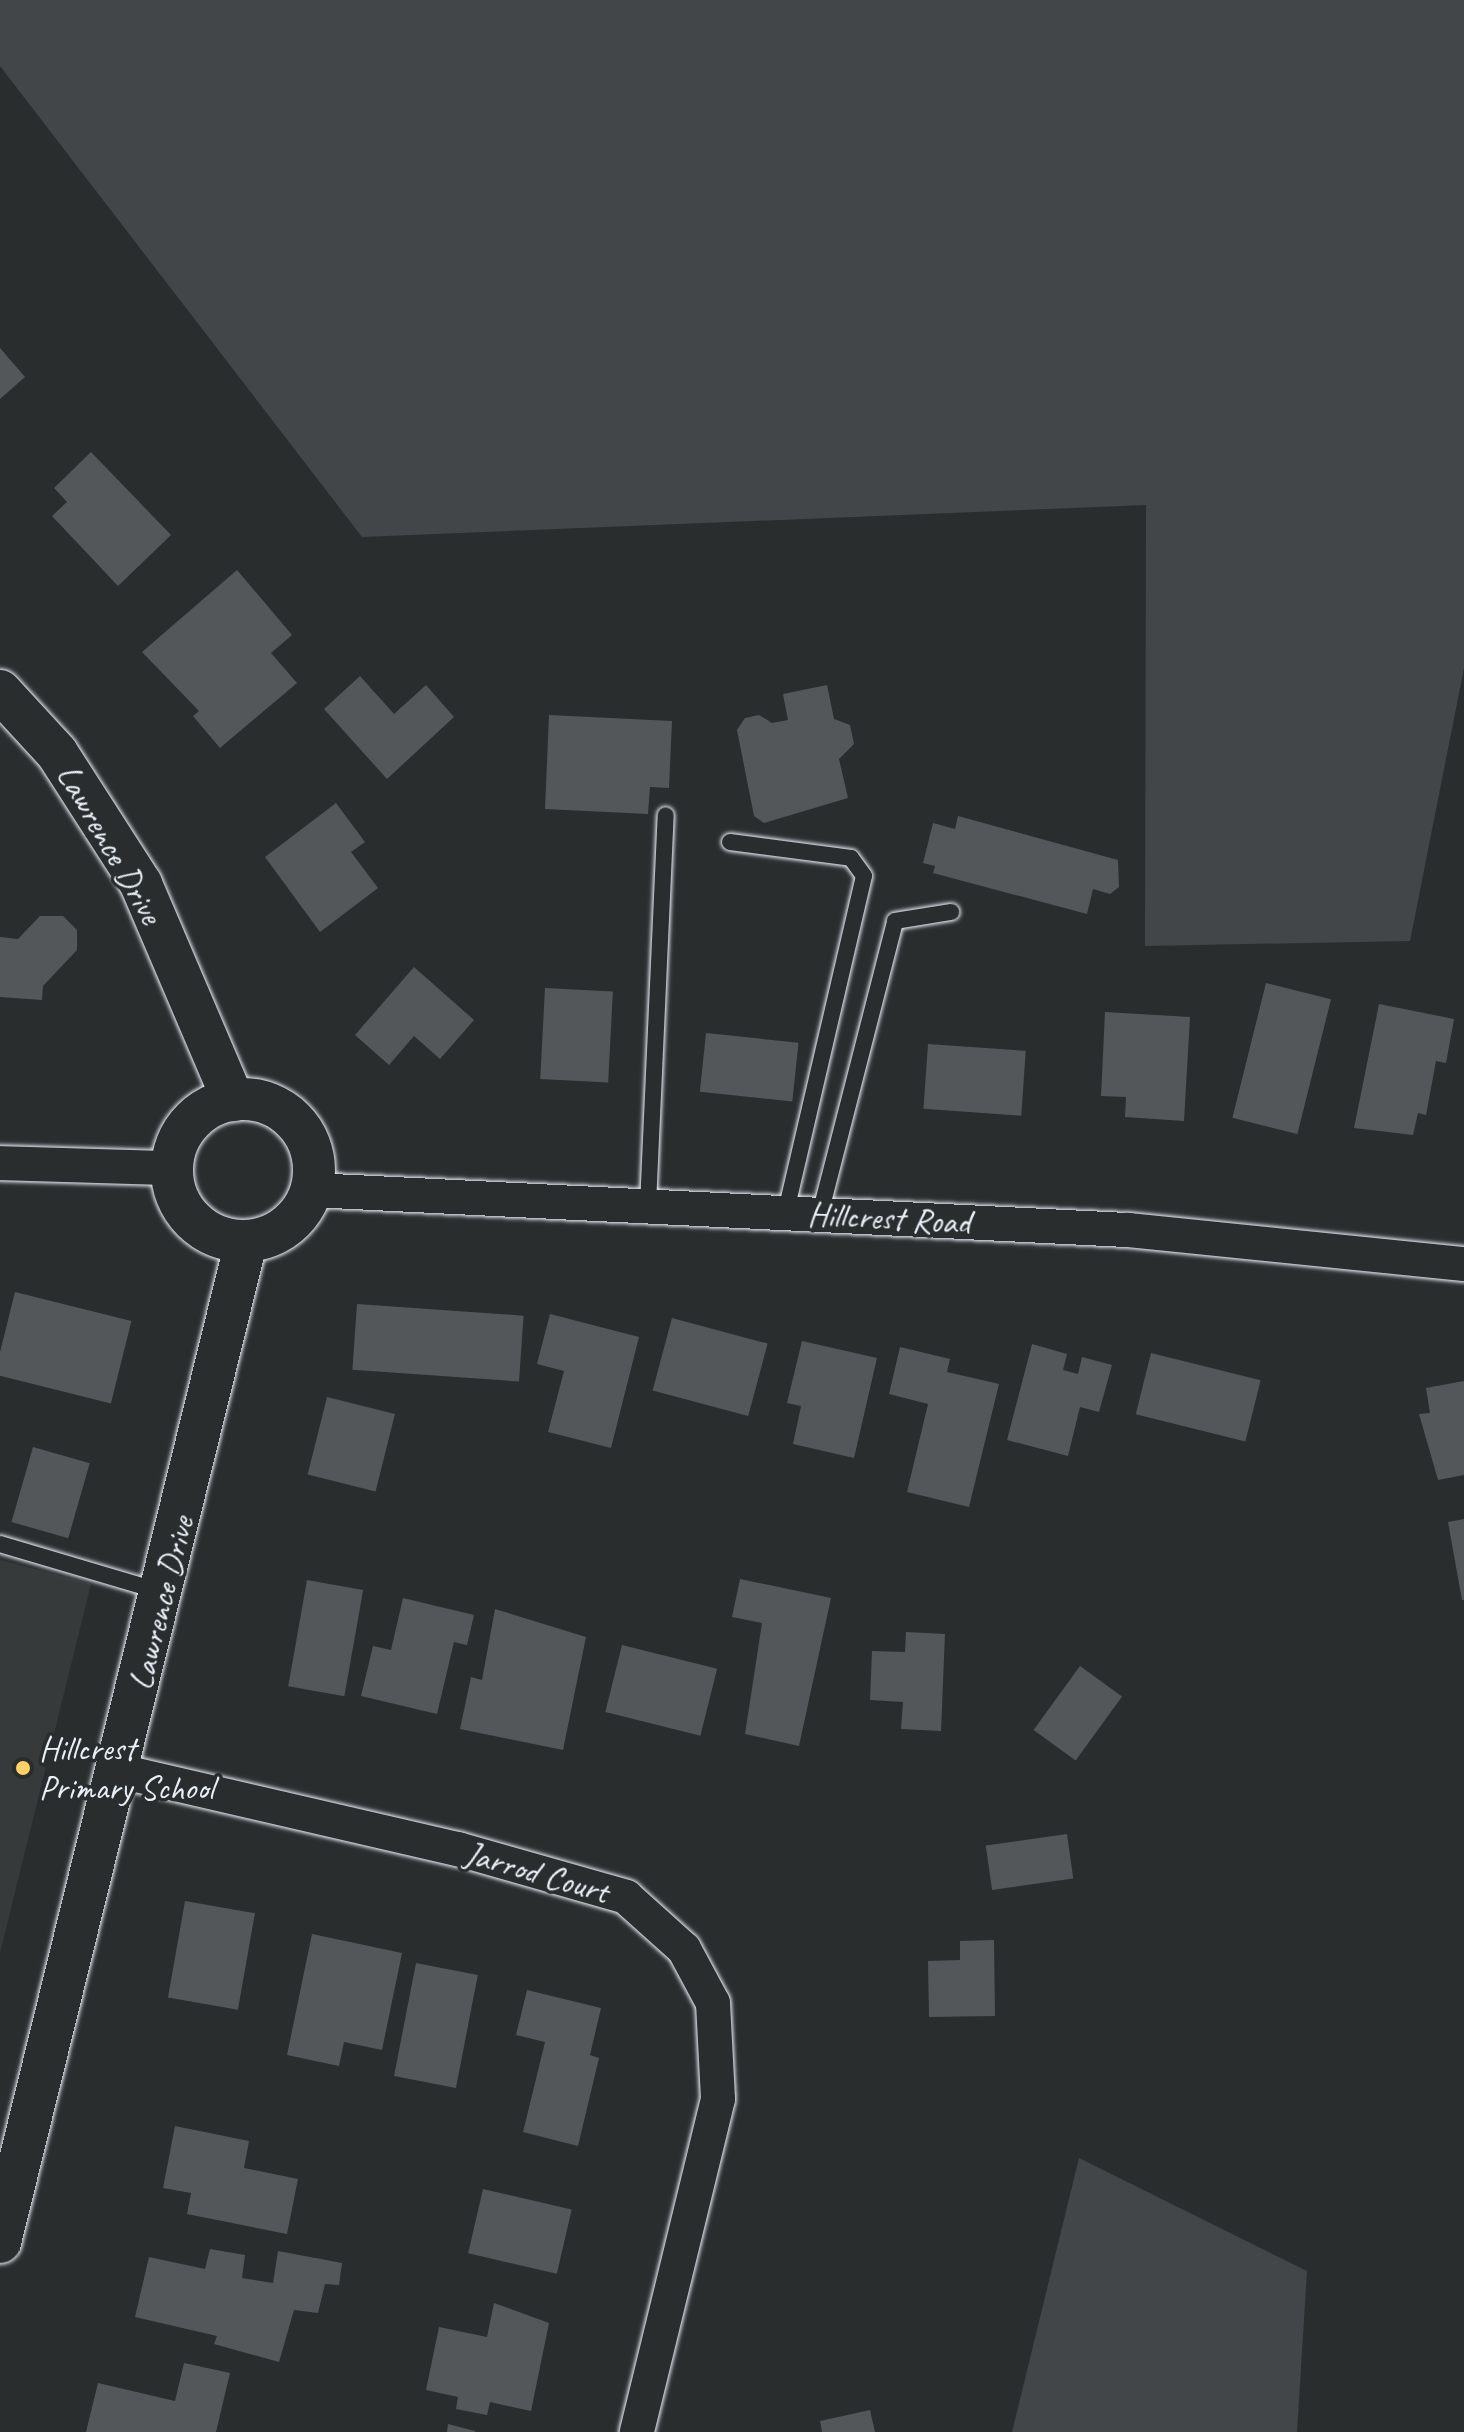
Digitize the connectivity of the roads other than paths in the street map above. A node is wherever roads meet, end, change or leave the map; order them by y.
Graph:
1 (0, 691) edge
2 (666, 815) dead end
3 (730, 842) dead end
4 (951, 912) dead end
5 (233, 1100) junction
6 (0, 1163) edge
7 (173, 1168) junction
8 (312, 1190) junction
9 (648, 1205) junction
10 (786, 1212) junction
11 (820, 1214) junction
12 (246, 1242) junction
13 (1464, 1264) edge
14 (0, 1544) edge
15 (164, 1592) junction
16 (119, 1771) junction
17 (0, 2242) edge
18 (637, 2432) edge

1 - 5 street, Lawrence Drive
2 - 9 lane
3 - 10 lane
4 - 11 lane
5 - 7 street
5 - 8 street
6 - 7 street
7 - 12 street
8 - 9 street, Hillcrest Road
8 - 12 street
9 - 10 street, Hillcrest Road
10 - 11 street, Hillcrest Road
11 - 13 street, Hillcrest Road
12 - 15 street, Lawrence Drive
14 - 15 lane
15 - 16 street, Lawrence Drive
16 - 17 street, Lawrence Drive
16 - 18 street, Jarrod Court

